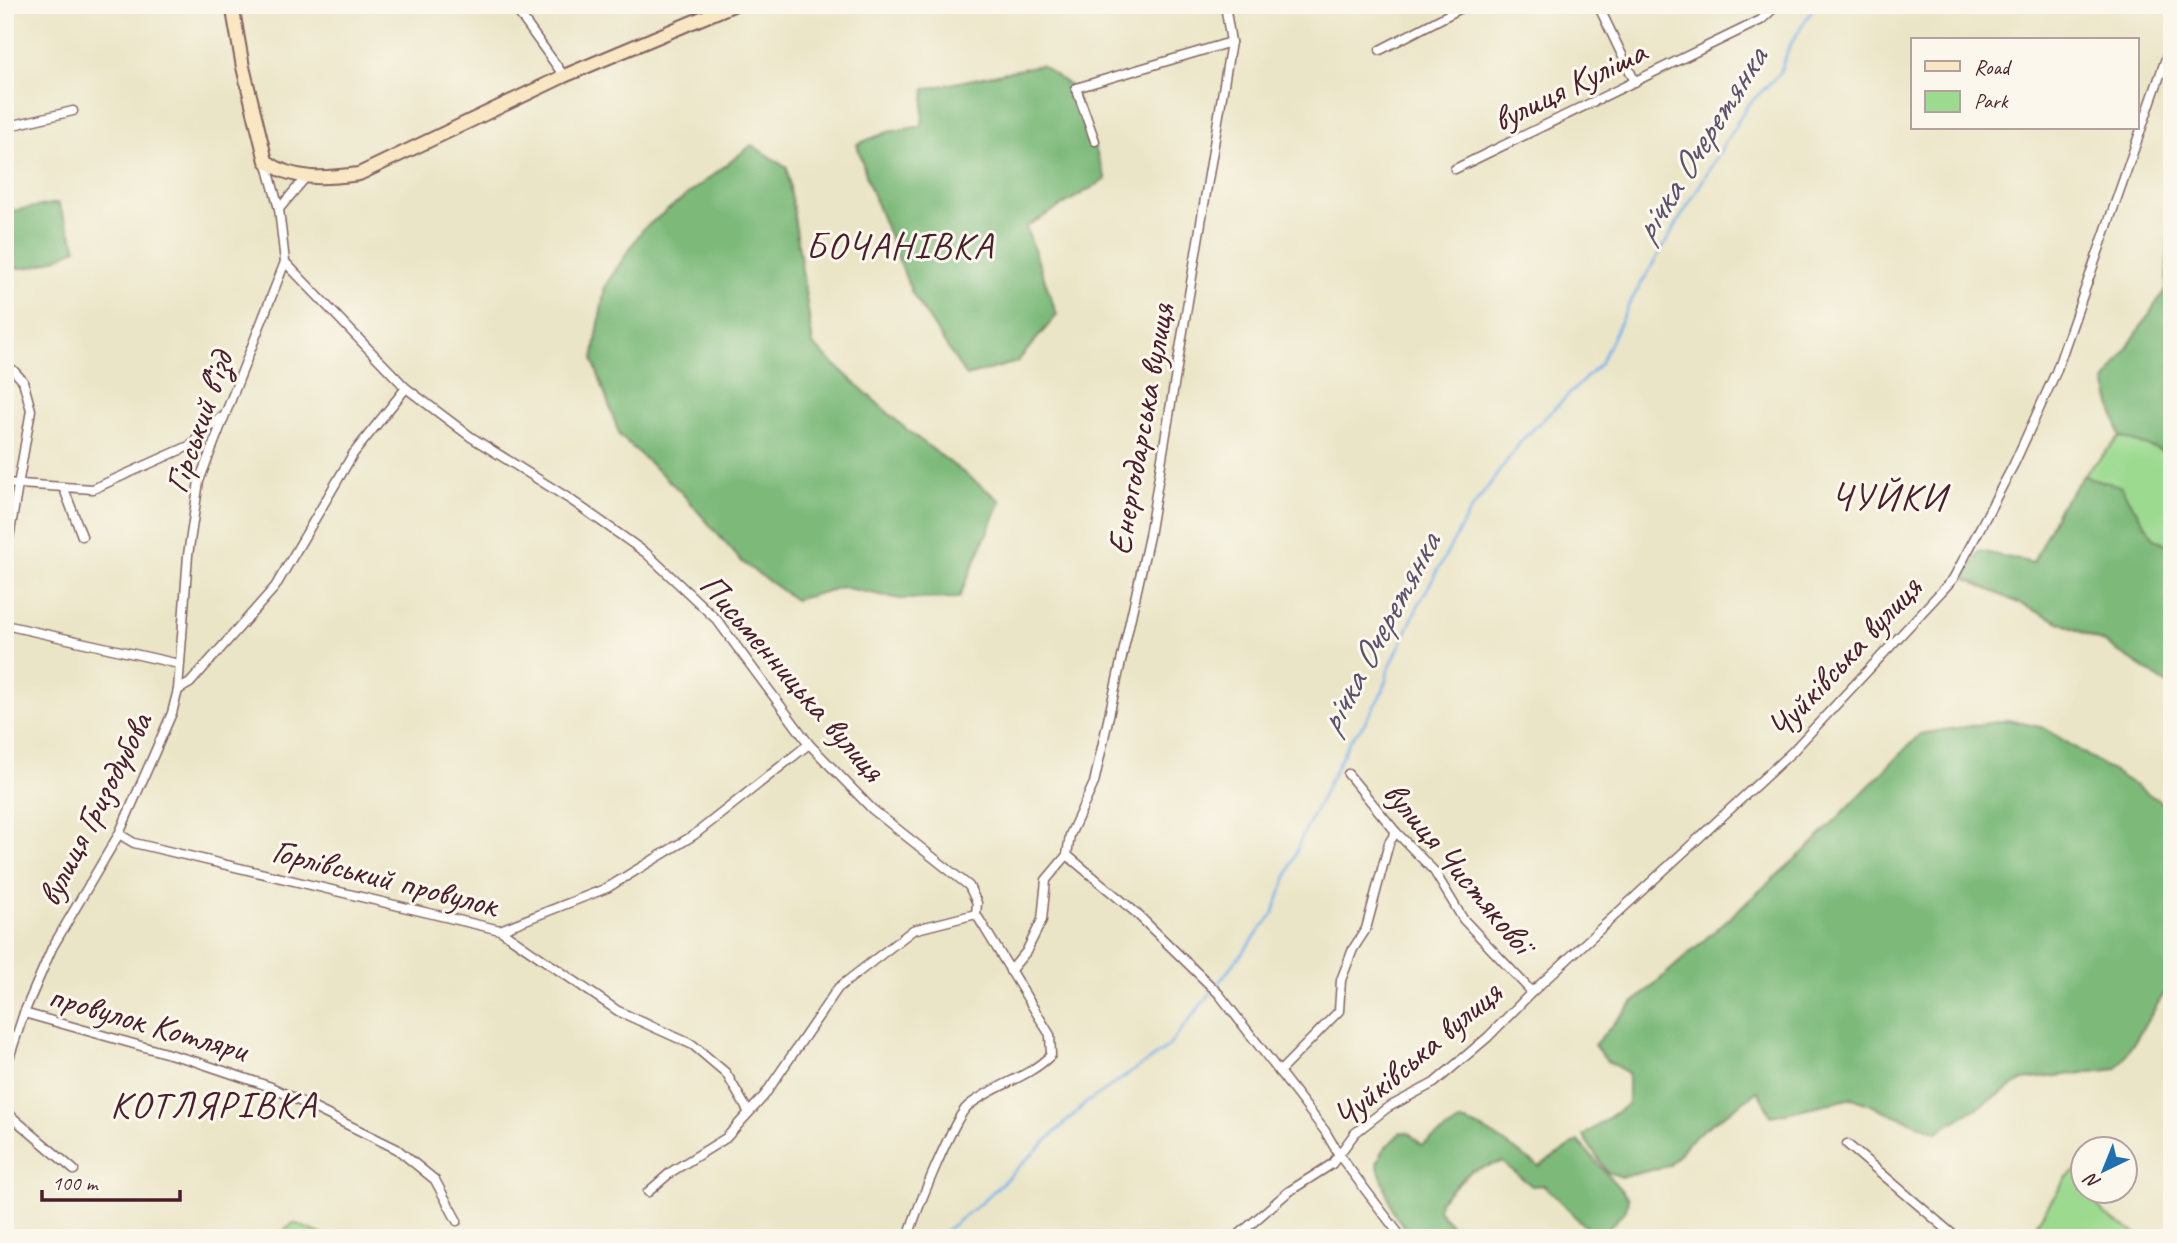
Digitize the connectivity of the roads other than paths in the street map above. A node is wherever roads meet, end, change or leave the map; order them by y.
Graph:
1 (15, 5) edge
2 (232, 5) edge
3 (513, 5) edge
4 (733, 5) edge
5 (1226, 5) edge
6 (1467, 5) edge
7 (1598, 5) edge
8 (1777, 5) edge
9 (5, 11) edge
10 (2172, 41) edge
11 (1231, 42) junction
12 (1380, 50) dead end
13 (564, 76) junction
14 (1635, 82) junction
15 (73, 111) dead end
16 (5, 127) edge
17 (1095, 142) dead end
18 (266, 161) junction
19 (1455, 169) dead end
20 (306, 177) junction
21 (279, 209) junction
22 (285, 261) junction
23 (9, 369) edge
24 (406, 388) junction
25 (221, 417) junction
26 (5, 483) edge
27 (19, 485) junction
28 (64, 489) junction
29 (82, 536) dead end
30 (5, 561) edge
31 (5, 625) edge
32 (179, 664) junction
33 (178, 690) junction
34 (809, 744) junction
35 (1348, 774) dead end
36 (1396, 832) junction
37 (120, 834) junction
38 (1067, 855) junction
39 (976, 914) junction
40 (500, 930) junction
41 (1010, 971) junction
42 (1532, 992) junction
43 (24, 1013) junction
44 (5, 1070) edge
45 (1279, 1072) junction
46 (5, 1111) edge
47 (748, 1111) junction
48 (1847, 1144) dead end
49 (1339, 1155) junction
50 (74, 1170) dead end
51 (648, 1192) dead end
52 (457, 1221) dead end
53 (908, 1238) edge
54 (1235, 1238) edge
55 (1402, 1238) edge
56 (1957, 1238) edge

1 - 9 street
2 - 18 main road
3 - 13 street
4 - 13 main road
5 - 11 street, Енергодарська вулиця
6 - 12 street
7 - 14 street
8 - 14 street, вулиця Куліша
10 - 42 street, Чуйківська вулиця
11 - 17 street
11 - 38 street, Енергодарська вулиця
13 - 20 main road
14 - 19 street, вулиця Куліша
15 - 16 street
18 - 20 main road
18 - 21 street
20 - 21 street
21 - 22 street
22 - 24 street, Письменницька вулиця
22 - 25 street, Гірський в’їзд
23 - 27 street
24 - 33 street, вулиця Гризодубова
24 - 34 street, Письменницька вулиця
25 - 28 street
25 - 32 street, Гірський в’їзд
26 - 27 street
27 - 28 street
27 - 30 street
28 - 29 street
31 - 32 street
32 - 33 street, Гірський в’їзд
33 - 37 street, вулиця Гризодубова
34 - 39 street, Письменницька вулиця
34 - 40 street
35 - 36 street, вулиця Чистякової
36 - 42 street, вулиця Чистякової
36 - 45 street
37 - 40 street, Горлівський провулок
37 - 43 street, вулиця Гризодубова
38 - 41 street, Енергодарська вулиця
38 - 45 street
39 - 41 street, Письменницька вулиця
39 - 47 street
40 - 47 street, Горлівський провулок
41 - 53 street, Письменницька вулиця
42 - 49 street, Чуйківська вулиця
43 - 44 street, вулиця Гризодубова
43 - 52 street, провулок Котляри
45 - 49 street
46 - 50 street
47 - 51 street
48 - 56 street
49 - 54 street, Чуйківська вулиця
49 - 55 street

